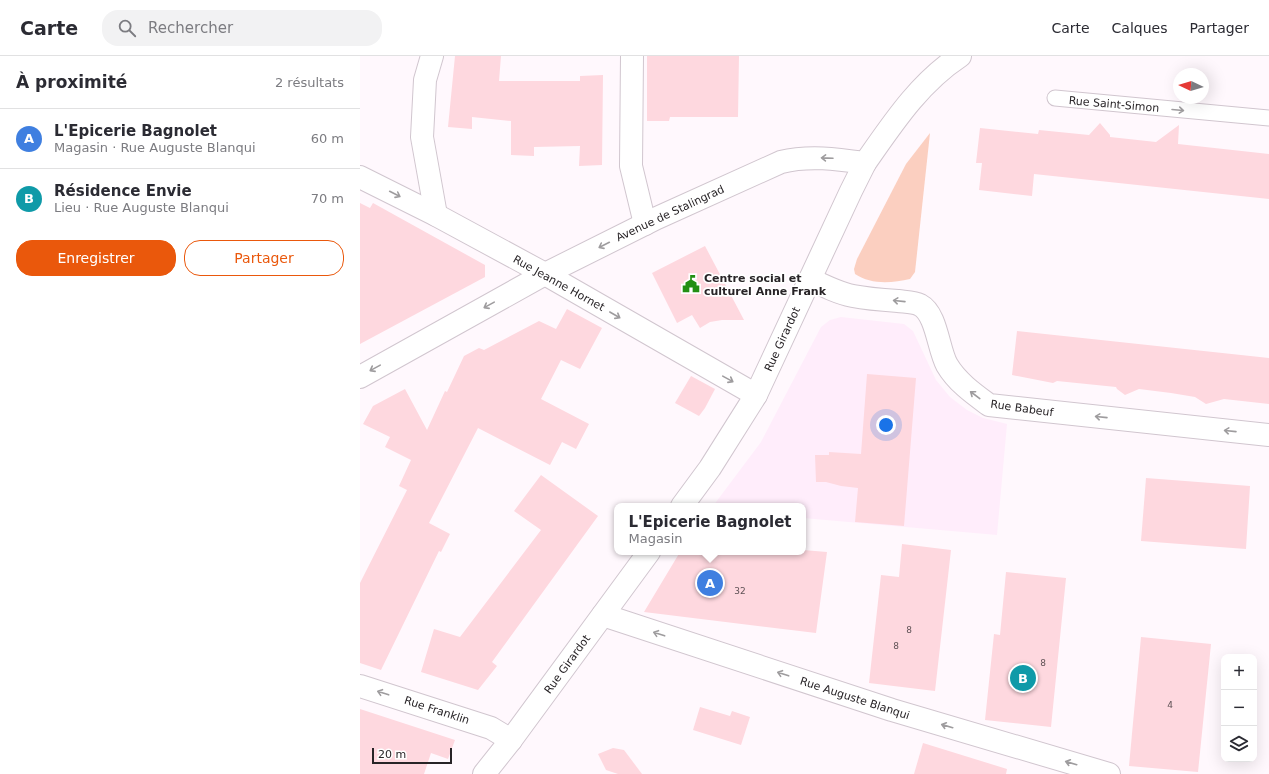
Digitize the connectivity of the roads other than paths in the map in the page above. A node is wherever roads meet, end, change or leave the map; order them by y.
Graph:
1 (432, 56) edge
2 (632, 56) edge
3 (960, 56) edge
4 (1055, 98) dead end
5 (1269, 118) edge
6 (865, 163) junction
7 (360, 177) edge
8 (436, 215) junction
9 (645, 224) junction
10 (545, 274) junction
11 (810, 279) junction
12 (360, 377) edge
13 (756, 395) junction
14 (1269, 435) edge
15 (684, 503) edge
16 (647, 555) edge
17 (603, 615) junction
18 (360, 686) edge
19 (511, 740) junction
20 (484, 774) edge
21 (1109, 774) edge

1 - 8 street
2 - 9 street
3 - 6 street
4 -> 5 lane, Rue Saint-Simon
6 -> 9 street, Avenue de Stalingrad
6 - 11 street, Rue Girardot
7 -> 8 street, Rue Jeanne Hornet
8 - 10 street, Rue Jeanne Hornet
9 -> 10 street, Avenue de Stalingrad
10 -> 12 street, Avenue de Stalingrad
10 -> 13 street, Rue Jeanne Hornet
11 - 13 street, Rue Girardot
14 -> 11 street, Rue Babeuf
13 - 15 street, Rue Girardot
16 - 17 street, Rue Girardot
17 - 19 street, Rue Girardot
21 -> 17 street, Rue Auguste Blanqui
19 -> 18 street, Rue Franklin
19 - 20 street, Rue Girardot

